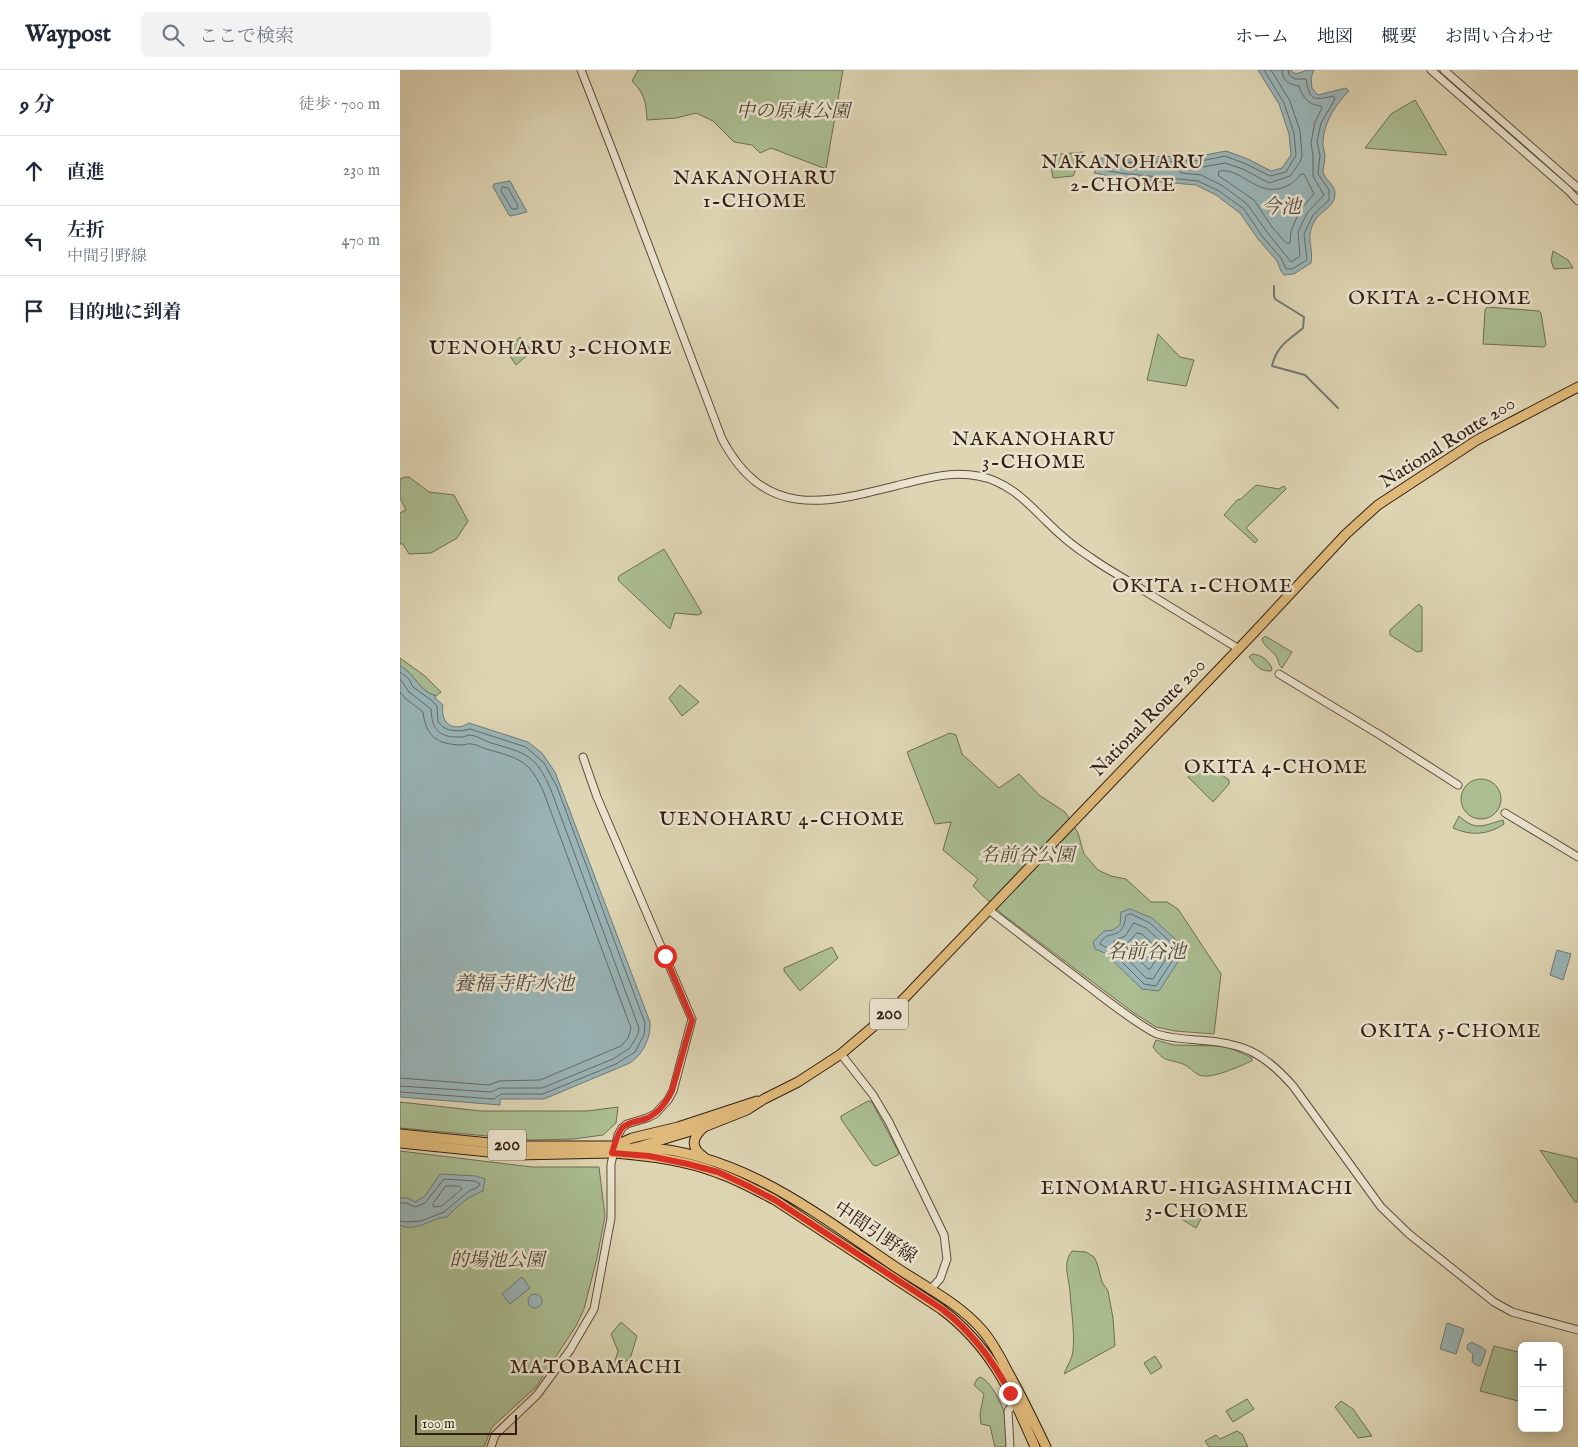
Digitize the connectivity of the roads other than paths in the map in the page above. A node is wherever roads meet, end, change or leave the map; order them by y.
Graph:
1 (581, 70) edge
2 (1431, 70) edge
3 (1444, 70) edge
4 (1578, 188) edge
5 (1578, 201) edge
6 (1578, 387) edge
7 (1238, 649) junction
8 (1280, 674) dead end
9 (582, 757) dead end
10 (1458, 785) dead end
11 (1505, 813) dead end
12 (1578, 858) edge
13 (991, 907) junction
14 (841, 1054) junction
15 (764, 1099) junction
16 (704, 1128) junction
17 (400, 1134) edge
18 (400, 1143) edge
19 (638, 1147) junction
20 (613, 1149) junction
21 (709, 1159) junction
22 (930, 1290) junction
23 (1578, 1330) edge
24 (1015, 1402) junction
25 (491, 1447) edge
26 (1010, 1447) edge
27 (1035, 1447) edge
28 (1046, 1447) edge

1 - 7 street
2 - 5 street
3 - 4 street
6 - 7 main road, National Route 200 / 200
7 - 13 main road, National Route 200 / 200
8 - 10 street
9 - 20 street
11 - 12 street
13 - 14 main road, National Route 200 / 200
13 - 23 street
14 - 15 main road, National Route 200 / 200
14 - 22 street
15 - 16 main road, National Route 200 / 200
15 - 20 main road, National Route 200 / 200
16 - 19 main road, National Route 200 / 200
16 - 21 main road
17 - 20 main road, National Route 200 / 200
18 - 20 main road, National Route 200 / 200
19 - 20 main road, 中間引野線
19 - 21 main road, 中間引野線
20 - 24 main road, 中間引野線
20 - 25 street
21 - 22 main road, 中間引野線
22 - 28 main road, 中間引野線
24 - 26 street
24 - 27 main road, 中間引野線

